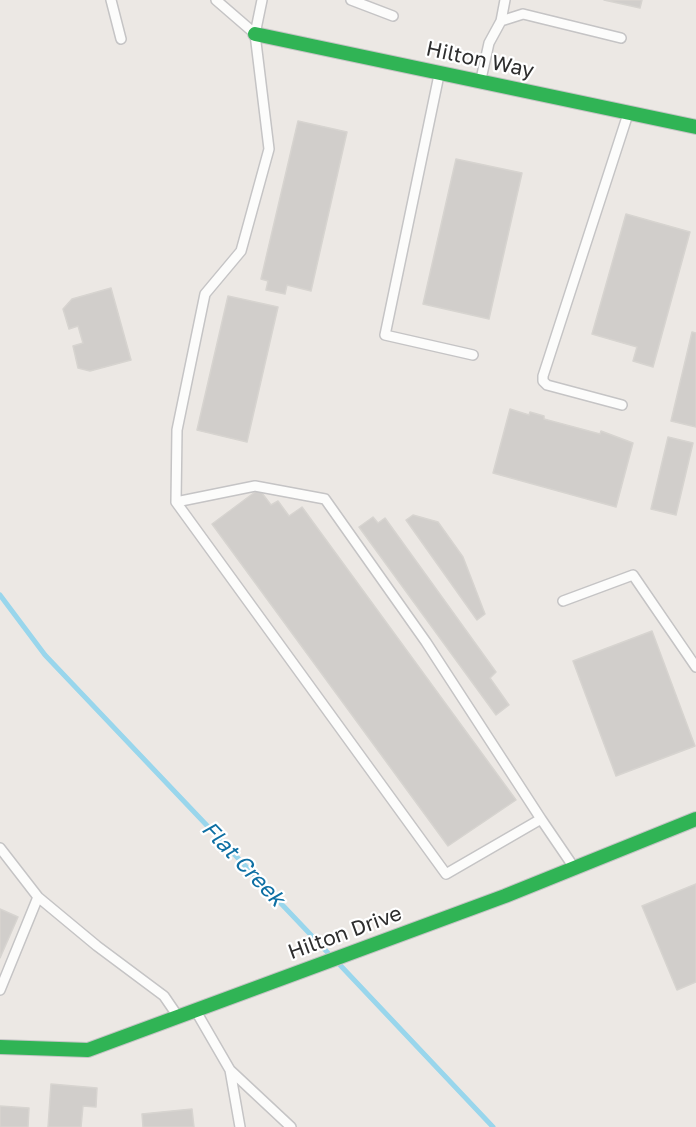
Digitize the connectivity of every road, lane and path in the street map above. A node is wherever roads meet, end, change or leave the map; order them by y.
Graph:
1 (111, 0) edge
2 (216, 0) edge
3 (262, 0) edge
4 (351, 0) edge
5 (506, 0) edge
6 (393, 16) dead end
7 (501, 21) junction
8 (255, 34) junction
9 (621, 38) dead end
10 (121, 39) dead end
11 (439, 73) junction
12 (480, 81) junction
13 (629, 113) junction
14 (695, 124) edge
15 (473, 355) dead end
16 (622, 405) dead end
17 (176, 501) junction
18 (563, 601) dead end
19 (696, 667) edge
20 (541, 819) junction
21 (696, 819) edge
22 (0, 848) edge
23 (574, 868) junction
24 (38, 897) junction
25 (0, 990) edge
26 (195, 1011) junction
27 (178, 1017) junction
28 (0, 1047) edge
29 (230, 1070) junction
30 (240, 1127) edge
31 (291, 1127) edge

1 - 10 lane
2 - 8 lane
3 - 8 lane
4 - 6 lane
5 - 7 lane
7 - 9 lane
7 - 12 lane
8 - 11 street, Hilton Way
8 - 17 lane
11 - 12 street, Hilton Way
11 - 15 lane
12 - 13 street, Hilton Way
13 - 14 street, Hilton Way
13 - 16 lane
17 - 20 lane
17 - 20 lane
18 - 19 lane
20 - 23 lane
21 - 23 street, Hilton Drive
22 - 24 lane
23 - 26 street, Hilton Drive
24 - 25 lane
24 - 27 lane
26 - 27 street, Hilton Drive
26 - 29 lane
27 - 28 street, Hilton Drive
29 - 30 lane
29 - 31 lane

